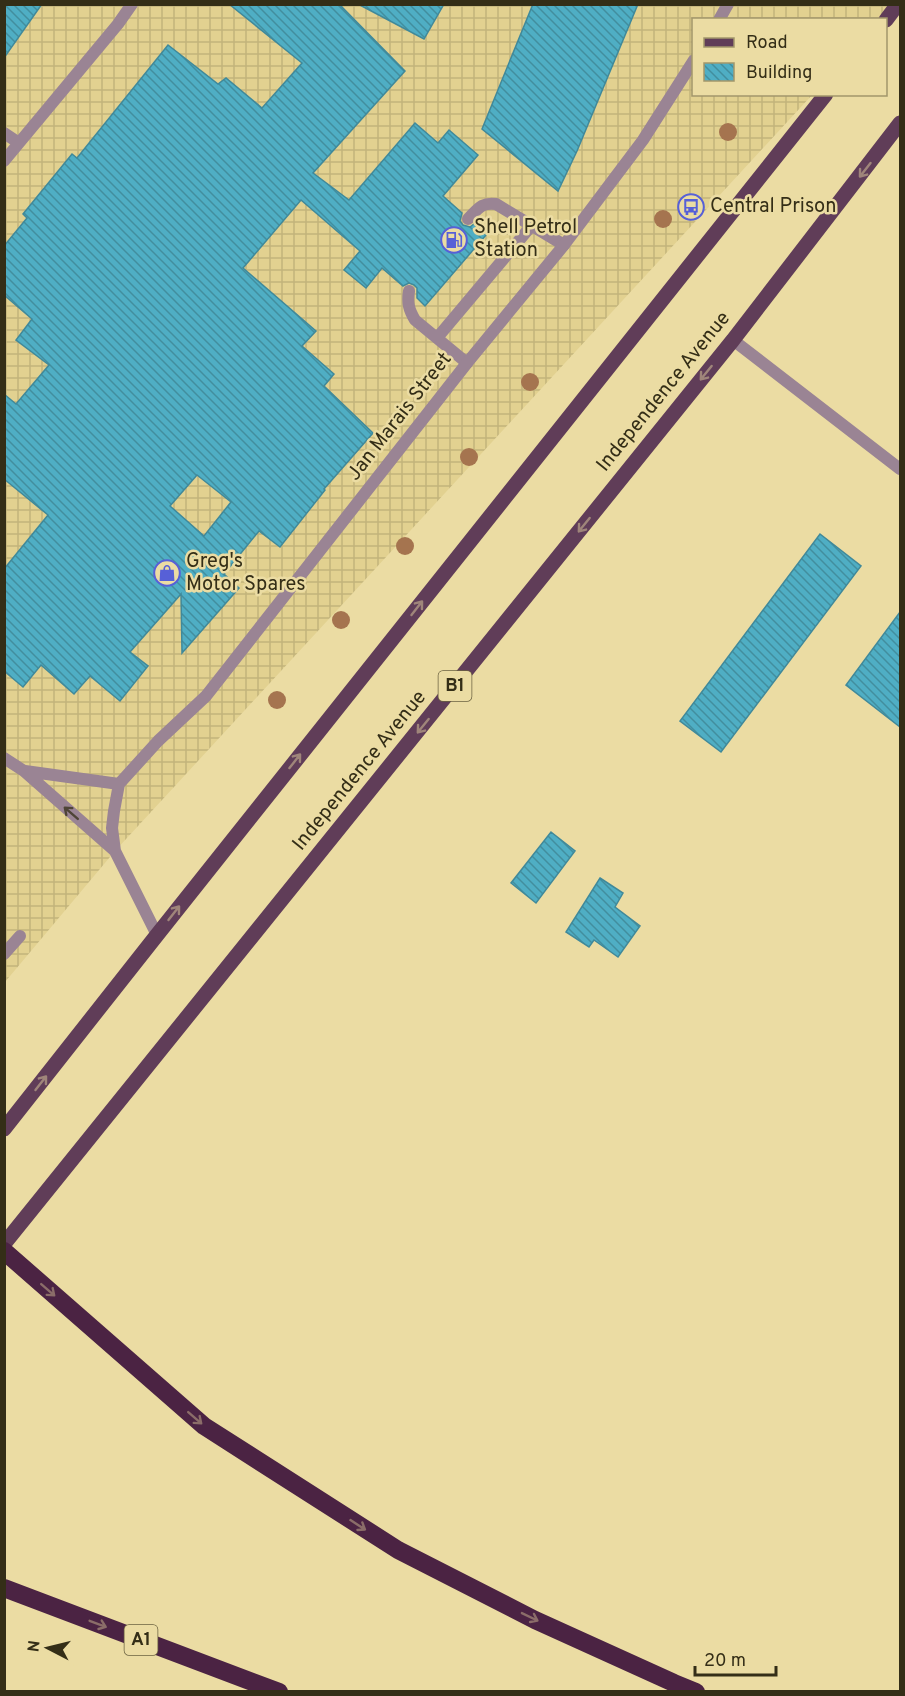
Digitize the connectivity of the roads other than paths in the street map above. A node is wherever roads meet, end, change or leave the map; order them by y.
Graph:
1 (132, 4) edge
2 (728, 4) edge
3 (898, 4) edge
4 (720, 18) edge
5 (887, 18) edge
6 (692, 62) edge
7 (824, 96) edge
8 (900, 123) edge
9 (4, 133) edge
10 (19, 143) junction
11 (4, 161) edge
12 (468, 219) dead end
13 (532, 225) junction
14 (564, 245) junction
15 (409, 291) dead end
16 (437, 338) junction
17 (733, 340) junction
18 (467, 363) junction
19 (900, 469) edge
20 (4, 758) edge
21 (24, 771) junction
22 (119, 784) junction
23 (116, 851) junction
24 (157, 935) junction
25 (21, 936) dead end
26 (4, 954) edge
27 (4, 1129) edge
28 (4, 1244) edge
29 (4, 1251) edge
30 (4, 1588) edge
31 (279, 1692) edge
32 (696, 1692) edge

1 - 10 street
2 - 4 street
3 - 5 main road
6 - 14 street, Jan Marais Street
24 -> 7 main road
8 -> 17 main road, Independence Avenue / B1
9 - 10 street
10 - 11 street
12 - 13 street
13 - 14 street
13 - 16 street
14 - 18 street, Jan Marais Street
15 - 16 street
16 - 18 street
17 - 19 street
17 -> 28 main road, Independence Avenue / B1
18 - 22 street, Jan Marais Street
20 - 21 street
21 - 22 street
23 -> 21 street
22 - 23 street
23 - 24 street
27 -> 24 main road
25 - 26 street
29 -> 32 highway
30 -> 31 highway, A1

